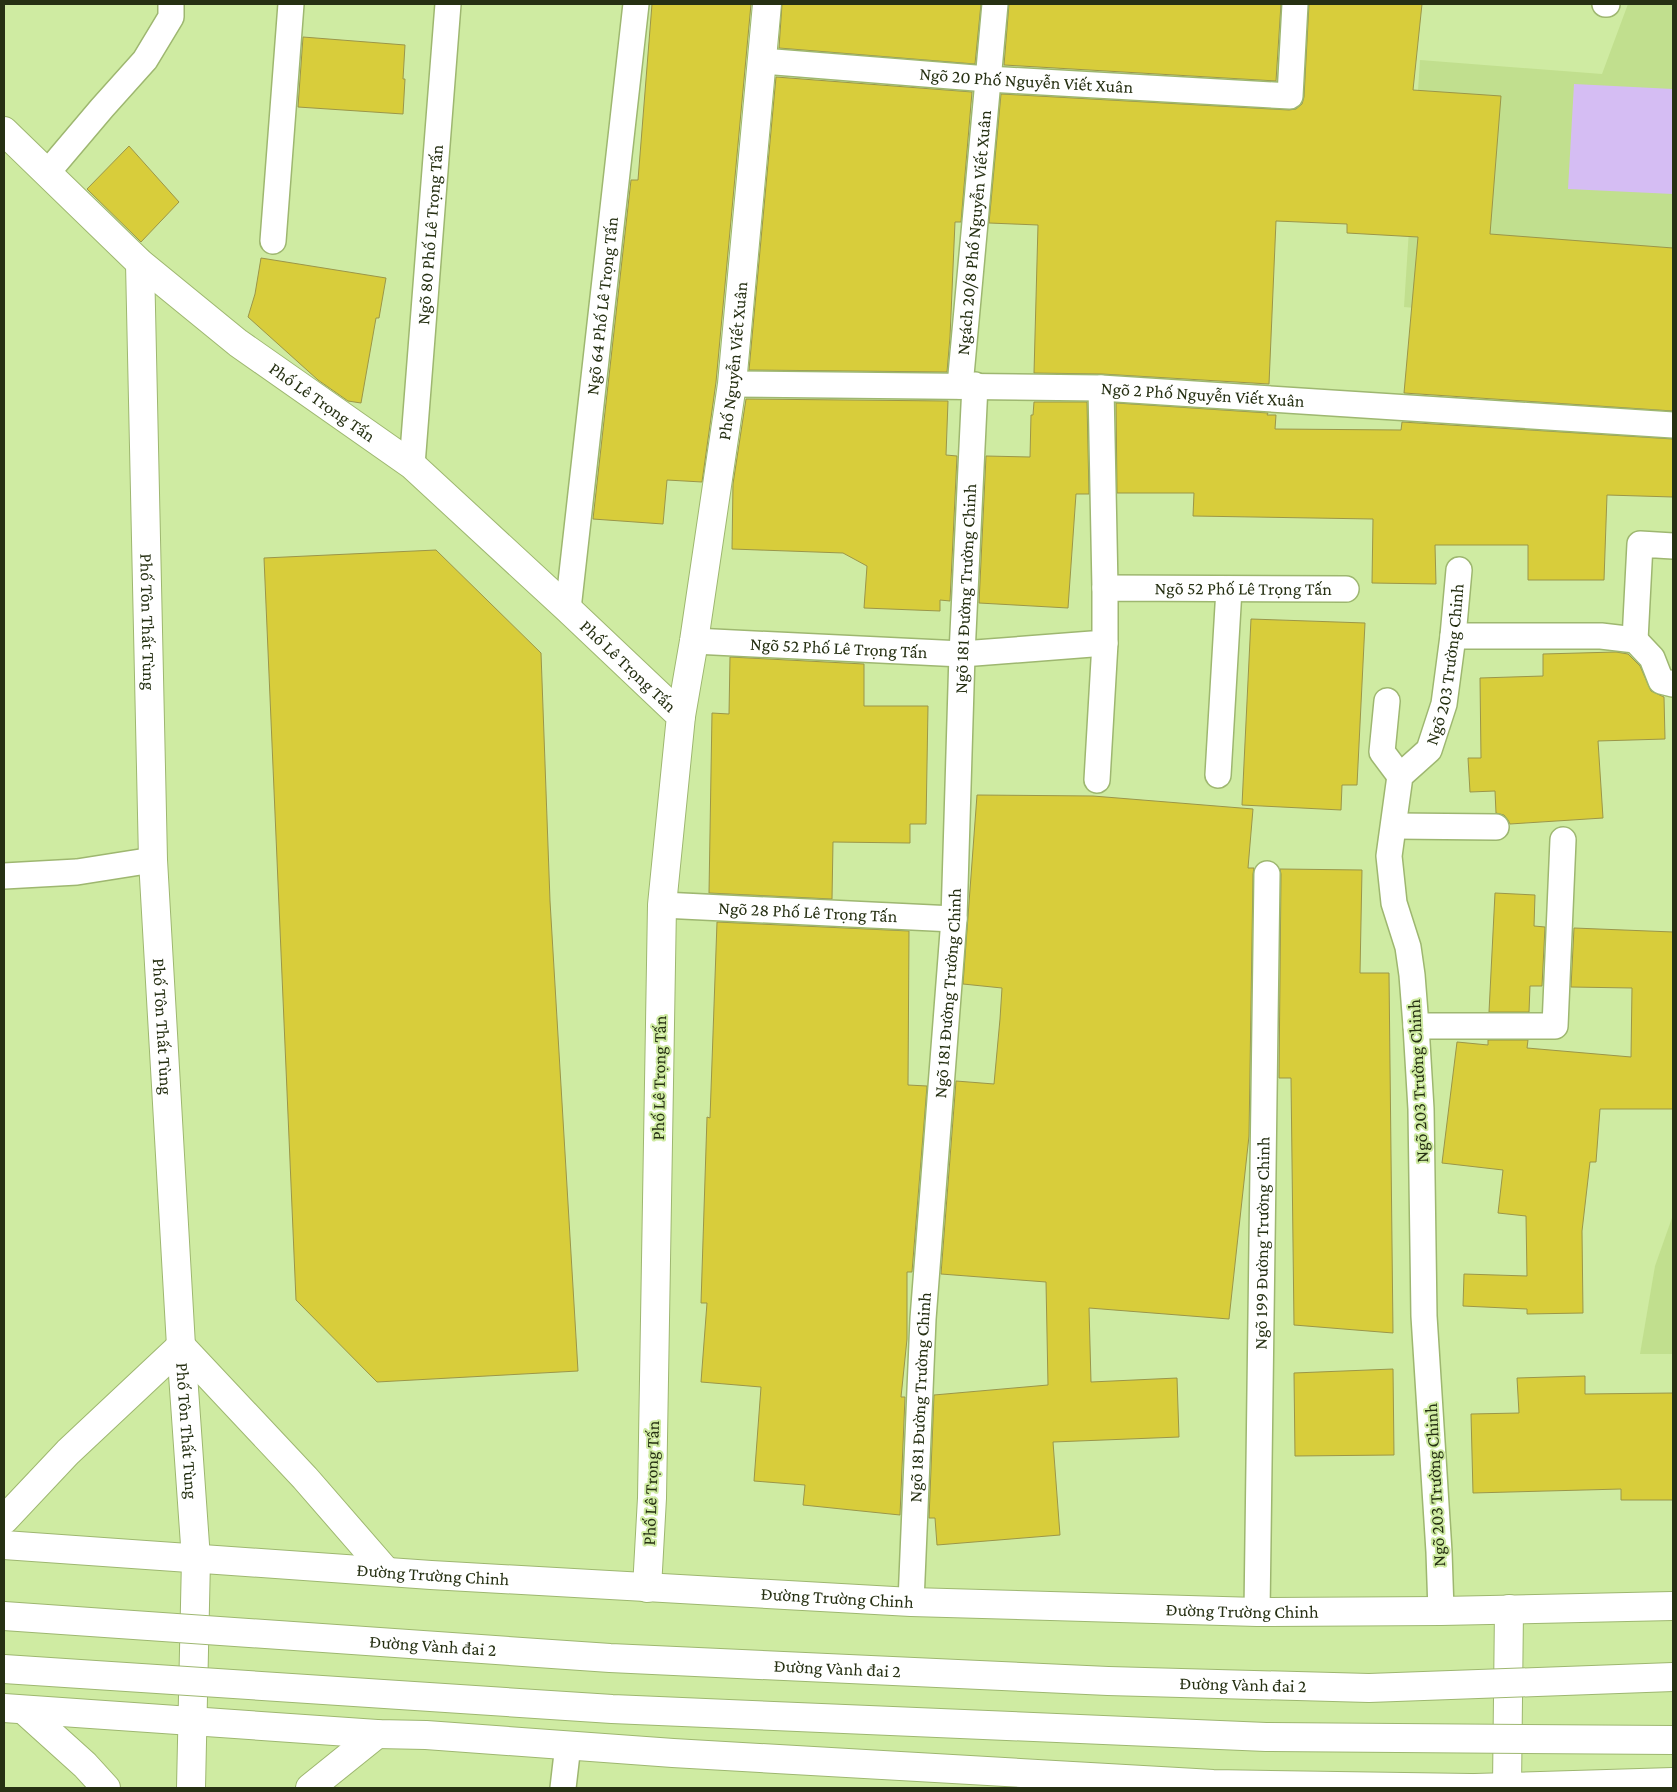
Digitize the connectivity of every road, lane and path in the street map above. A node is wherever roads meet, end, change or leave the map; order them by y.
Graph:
1 (171, 4) edge
2 (291, 4) edge
3 (448, 4) edge
4 (636, 4) edge
5 (767, 4) edge
6 (996, 4) edge
7 (1295, 4) edge
8 (762, 61) junction
9 (988, 79) junction
10 (4, 131) edge
11 (47, 173) junction
12 (273, 241) dead end
13 (140, 263) junction
14 (732, 384) junction
15 (968, 386) junction
16 (1101, 388) junction
17 (1673, 425) edge
18 (412, 465) junction
19 (1673, 546) edge
20 (1459, 570) dead end
21 (1105, 588) junction
22 (1229, 588) junction
23 (1346, 589) dead end
24 (568, 609) junction
25 (1453, 636) junction
26 (1635, 640) junction
27 (694, 641) junction
28 (1105, 644) junction
29 (962, 654) junction
30 (1673, 684) edge
31 (1386, 701) dead end
32 (681, 716) junction
33 (1218, 775) dead end
34 (1400, 776) junction
35 (1097, 780) dead end
36 (1395, 826) junction
37 (1496, 827) dead end
38 (1563, 840) dead end
39 (153, 860) junction
40 (1267, 874) dead end
41 (4, 876) edge
42 (662, 905) junction
43 (954, 919) junction
44 (1416, 1026) junction
45 (181, 1346) junction
46 (4, 1520) edge
47 (4, 1546) edge
48 (196, 1559) junction
49 (385, 1570) junction
50 (647, 1588) junction
51 (911, 1602) junction
52 (1673, 1606) edge
53 (1509, 1609) junction
54 (1441, 1611) junction
55 (1257, 1612) junction
56 (4, 1616) edge
57 (4, 1669) edge
58 (1673, 1677) edge
59 (14, 1709) edge
60 (193, 1722) junction
61 (377, 1734) junction
62 (1673, 1740) edge
63 (568, 1746) junction
64 (1013, 1780) edge
65 (1673, 1782) edge
66 (1507, 1787) edge
67 (106, 1788) edge
68 (191, 1788) edge
69 (310, 1788) edge
70 (563, 1788) edge
71 (1473, 1788) edge

1 - 11 lane
2 - 12 lane
3 - 18 lane, Ngõ 80 Phố Lê Trọng Tấn
4 - 24 lane, Ngõ 64 Phố Lê Trọng Tấn
5 - 8 main road, Phố Nguyễn Viết Xuân
6 - 9 lane, Ngách 20/8 Phố Nguyễn Viết Xuân
7 - 9 lane, Ngõ 20 Phố Nguyễn Viết Xuân
8 - 9 lane, Ngõ 20 Phố Nguyễn Viết Xuân
8 - 14 main road, Phố Nguyễn Viết Xuân
9 - 15 lane, Ngách 20/8 Phố Nguyễn Viết Xuân
10 - 11 main road, Phố Lê Trọng Tấn
11 - 13 main road, Phố Lê Trọng Tấn
13 - 18 main road, Phố Lê Trọng Tấn
13 - 39 main road, Phố Tôn Thất Tùng
14 - 15 lane, Ngõ 2 Phố Nguyễn Viết Xuân
14 - 27 main road, Phố Nguyễn Viết Xuân
15 - 16 lane, Ngõ 2 Phố Nguyễn Viết Xuân
15 - 29 lane, Ngõ 181 Đường Trường Chinh
16 - 17 lane, Ngõ 2 Phố Nguyễn Viết Xuân
16 - 21 lane
18 - 24 main road, Phố Lê Trọng Tấn
19 - 26 lane
20 - 25 lane, Ngõ 203 Trường Chinh
21 - 22 lane, Ngõ 52 Phố Lê Trọng Tấn
21 - 28 lane
22 - 23 lane, Ngõ 52 Phố Lê Trọng Tấn
22 - 33 lane
24 - 32 main road, Phố Lê Trọng Tấn
25 - 26 lane
25 - 34 lane, Ngõ 203 Trường Chinh
26 - 30 lane
27 - 29 lane, Ngõ 52 Phố Lê Trọng Tấn
27 - 32 main road, Phố Nguyễn Viết Xuân
28 - 29 lane, Ngõ 52 Phố Lê Trọng Tấn
28 - 35 lane
29 - 43 lane, Ngõ 181 Đường Trường Chinh
31 - 34 lane
32 - 42 main road, Phố Lê Trọng Tấn
34 - 36 lane, Ngõ 203 Trường Chinh
36 - 37 lane
36 - 44 lane, Ngõ 203 Trường Chinh
38 - 44 lane
39 - 41 lane
39 - 45 main road, Phố Tôn Thất Tùng
40 - 55 lane, Ngõ 199 Đường Trường Chinh
42 - 43 lane, Ngõ 28 Phố Lê Trọng Tấn
42 - 50 main road, Phố Lê Trọng Tấn
43 - 51 lane, Ngõ 181 Đường Trường Chinh
44 - 54 lane, Ngõ 203 Trường Chinh
45 - 46 main road
45 - 48 main road, Phố Tôn Thất Tùng
45 - 49 main road
47 - 48 main road, Đường Trường Chinh
48 - 49 main road, Đường Trường Chinh
48 - 60 main road, Phố Tôn Thất Tùng
49 - 50 main road, Đường Trường Chinh
50 - 51 main road, Đường Trường Chinh
51 - 55 main road, Đường Trường Chinh
52 - 53 main road, Đường Trường Chinh
53 - 54 main road, Đường Trường Chinh
53 - 66 main road
54 - 55 main road, Đường Trường Chinh
56 - 58 main road, Đường Vành đai 2, bridge
57 - 62 main road, bridge
59 - 60 main road
59 - 67 main road
60 - 61 main road
60 - 68 main road, Phố Tôn Thất Tùng
61 - 63 main road
61 - 69 main road
63 - 64 main road
63 - 70 lane
64 - 71 main road
65 - 66 main road
66 - 71 main road

